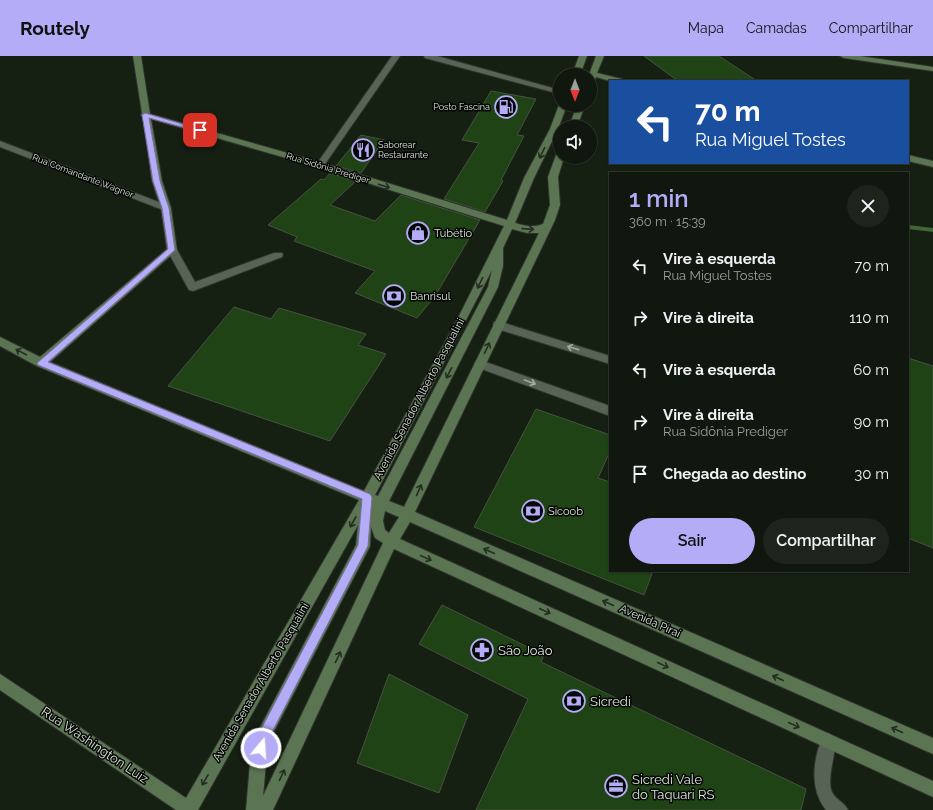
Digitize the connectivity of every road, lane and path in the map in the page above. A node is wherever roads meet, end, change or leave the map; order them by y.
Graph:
1 (137, 56) edge
2 (396, 56) edge
3 (428, 56) edge
4 (583, 56) edge
5 (600, 56) edge
6 (844, 56) edge
7 (579, 68) edge
8 (596, 68) edge
9 (933, 69) edge
10 (597, 79) edge
11 (609, 80) edge
12 (553, 90) edge
13 (560, 112) edge
14 (145, 115) junction
15 (0, 144) edge
16 (909, 158) edge
17 (557, 164) edge
18 (933, 164) edge
19 (320, 165) junction
20 (166, 208) junction
21 (509, 226) junction
22 (547, 226) junction
23 (498, 247) junction
24 (172, 250) junction
25 (278, 256) dead end
26 (498, 325) junction
27 (1, 343) edge
28 (609, 360) edge
29 (41, 363) junction
30 (480, 364) junction
31 (609, 411) edge
32 (367, 497) junction
33 (381, 503) junction
34 (408, 515) junction
35 (391, 541) junction
36 (0, 681) edge
37 (828, 741) junction
38 (933, 746) edge
39 (933, 789) edge
40 (189, 810) edge
41 (254, 810) edge
42 (265, 810) edge
43 (840, 810) edge

1 - 14 main road
2 - 19 street
3 - 12 street
4 - 7 main road
5 - 8 main road
6 - 9 main road
10 - 11 main road
13 -> 21 main road, Avenida Senador Alberto Pasqualini
14 - 19 main road, Rua Sidônia Prediger
14 - 20 main road
15 - 20 street, Rua Comandante Wagner
16 - 18 main road
17 - 22 main road
19 -> 21 main road, Rua Sidônia Prediger
20 - 24 main road
21 -> 22 main road, Rua Sidônia Prediger
21 - 23 main road, Avenida Senador Alberto Pasqualini
22 - 26 main road
23 -> 32 main road, Avenida Senador Alberto Pasqualini
23 -> 33 main road
24 - 25 street
24 - 29 main road
28 -> 26 street
30 -> 26 main road
29 -> 27 main road, Avenida Piraí
29 - 32 main road, Avenida Piraí
30 -> 31 street
34 -> 30 main road
32 - 33 main road, Avenida Piraí
32 -> 40 main road, Avenida Senador Alberto Pasqualini
32 - 41 main road
33 - 34 main road, Avenida Piraí
33 - 35 main road
34 - 35 main road
38 -> 34 main road, Avenida Piraí
35 -> 37 main road
42 -> 35 main road
36 - 40 main road, Rua Washington Luiz
37 - 39 main road
37 - 43 street

